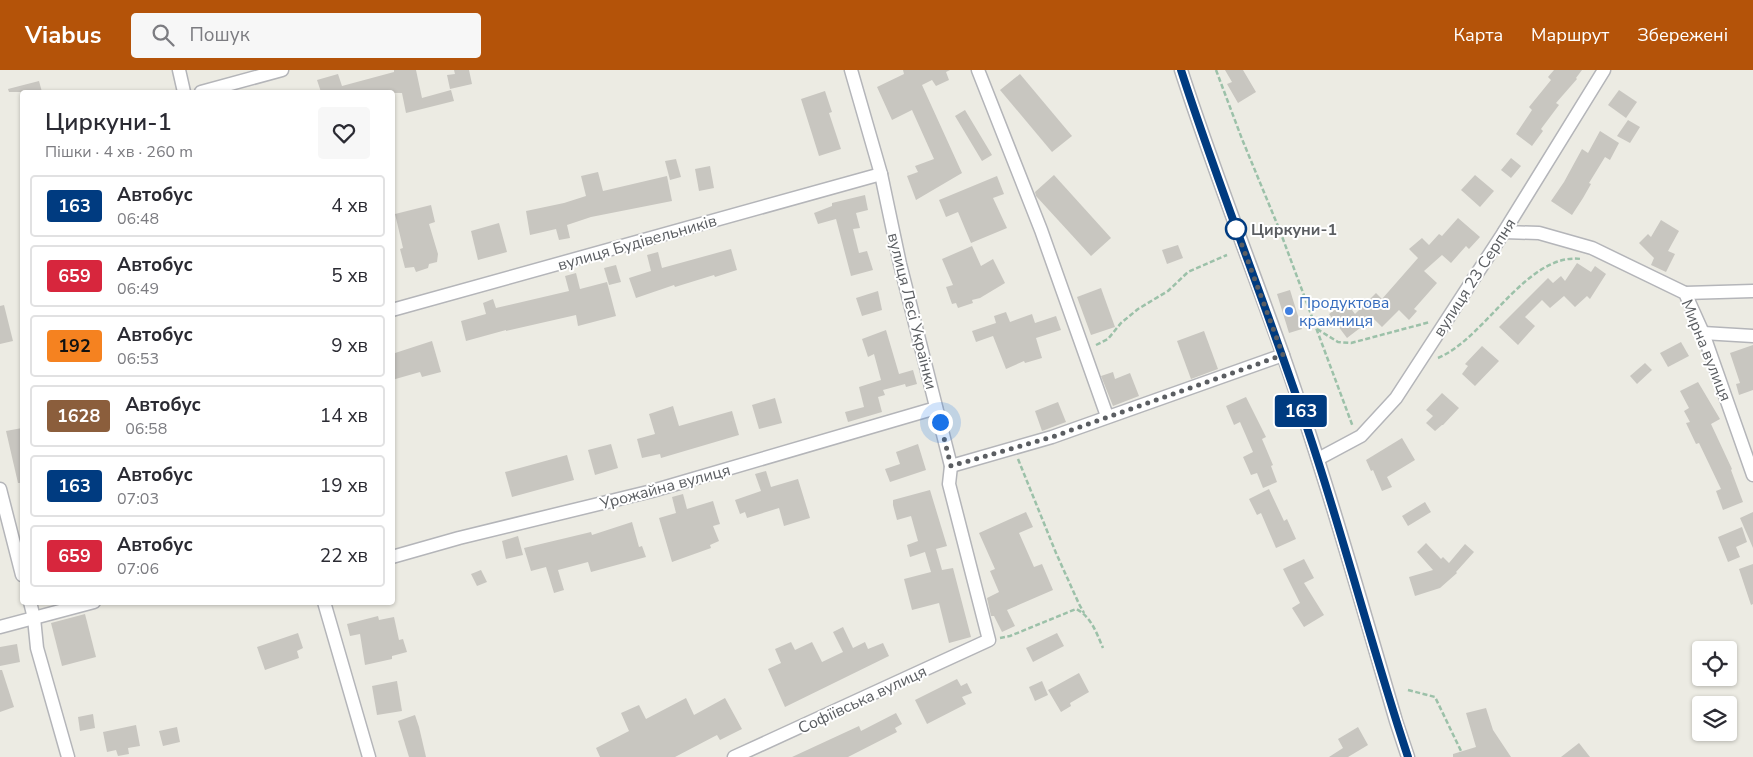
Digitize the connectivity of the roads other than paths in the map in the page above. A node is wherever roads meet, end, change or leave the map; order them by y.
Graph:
1 (179, 70) edge
2 (282, 70) edge
3 (851, 70) edge
4 (978, 70) edge
5 (1181, 70) edge
6 (1604, 70) edge
7 (184, 90) edge
8 (208, 90) edge
9 (881, 174) junction
10 (1504, 232) junction
11 (1753, 290) edge
12 (1686, 293) junction
13 (395, 309) edge
14 (1703, 333) junction
15 (1753, 336) edge
16 (1283, 355) junction
17 (936, 408) junction
18 (1107, 416) junction
19 (1318, 459) junction
20 (951, 466) junction
21 (1753, 475) edge
22 (0, 489) edge
23 (395, 556) edge
24 (20, 567) edge
25 (31, 605) edge
26 (83, 605) edge
27 (325, 605) edge
28 (34, 618) junction
29 (0, 627) edge
30 (989, 640) joint
31 (68, 757) edge
32 (369, 757) edge
33 (734, 757) edge
34 (1408, 757) edge

1 - 7 street
2 - 8 street
3 - 9 street, вулиця Лесі Українки
4 - 18 street
5 - 16 street
6 - 10 street, вулиця 23 Серпня
9 - 13 street, вулиця Будівельників
9 - 17 street, вулиця Лесі Українки
10 - 12 street, Мирна вулиця
10 - 19 street, вулиця 23 Серпня
11 - 12 street
12 - 14 street, Мирна вулиця
14 - 15 street
14 - 21 street, Мирна вулиця
16 - 18 street
16 - 19 street
17 - 20 street, вулиця Лесі Українки
17 - 23 street, Урожайна вулиця
18 - 20 street
19 - 34 street
20 - 30 street, вулиця Лесі Українки
22 - 24 street
25 - 28 street
26 - 28 street
27 - 32 street
28 - 29 street
28 - 31 street
30 - 33 street, Софіївська вулиця

